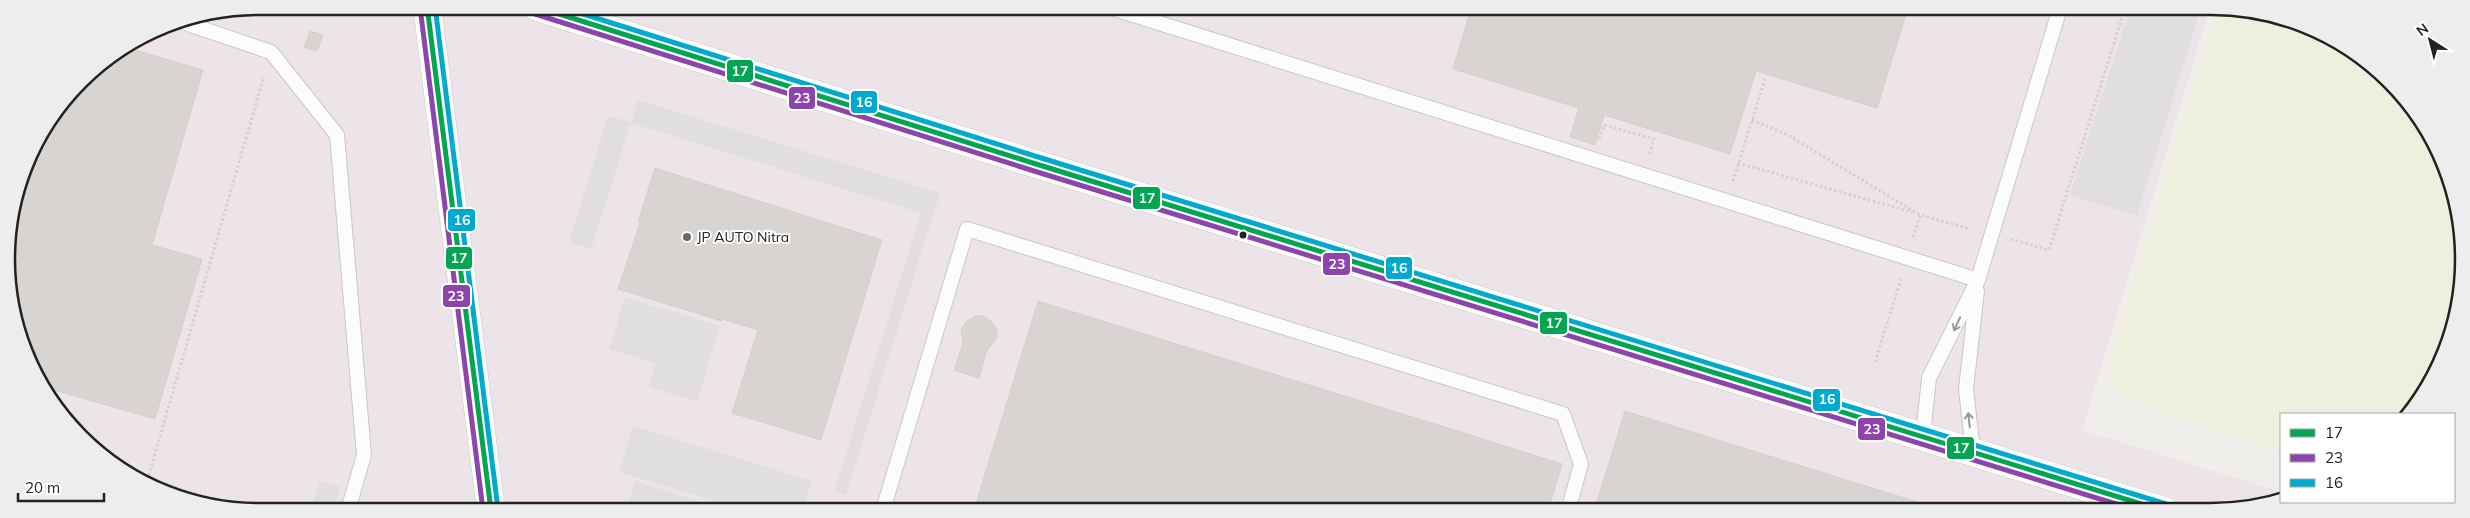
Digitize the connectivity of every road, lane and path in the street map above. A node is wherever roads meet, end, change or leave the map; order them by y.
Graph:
1 (429, 15) edge
2 (565, 15) edge
3 (1134, 15) edge
4 (2058, 15) edge
5 (190, 25) edge
6 (271, 52) junction
7 (1765, 80) dead end
8 (1752, 120) junction
9 (1593, 158) junction
10 (1648, 159) dead end
11 (1738, 163) junction
12 (1732, 186) dead end
13 (1978, 280) junction
14 (1923, 436) junction
15 (1973, 452) junction
16 (147, 476) edge
17 (171, 486) edge
18 (204, 497) edge
19 (350, 503) edge
20 (490, 503) edge
21 (885, 503) edge
22 (1570, 503) edge
23 (2138, 503) edge

1 - 20 street
2 - 14 street
3 - 9 lane
4 - 13 lane
5 - 6 lane
6 - 16 path
6 - 19 lane
7 - 8 path
8 - 11 path
8 - 11 path
9 - 10 path
9 - 13 lane
11 - 12 path
13 -> 14 lane
15 -> 13 lane
14 - 15 street
15 - 23 street
17 - 18 path
21 - 22 lane

